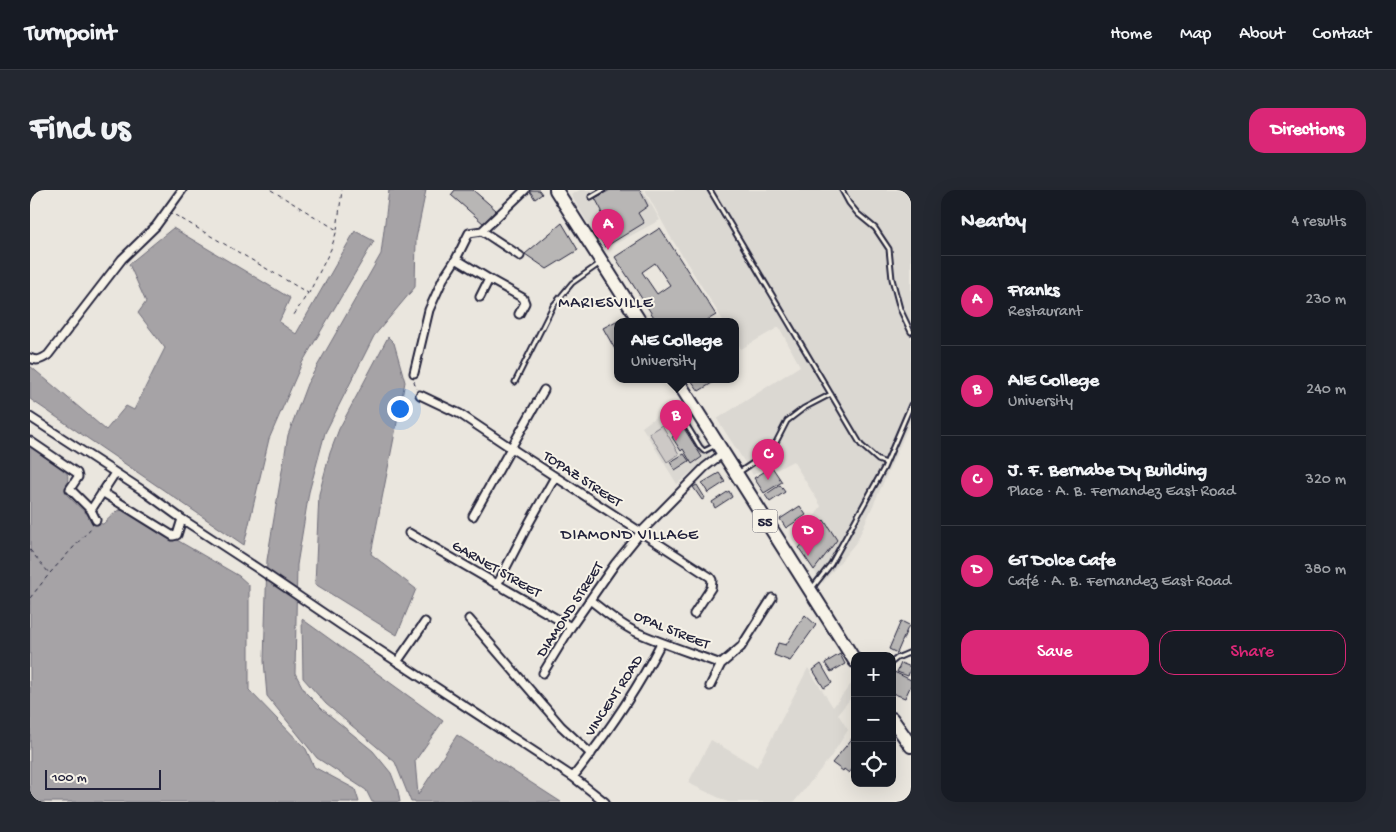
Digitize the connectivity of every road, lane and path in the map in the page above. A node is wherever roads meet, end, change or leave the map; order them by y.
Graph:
1 (182, 190) edge
2 (272, 190) edge
3 (342, 190) edge
4 (525, 190) edge
5 (556, 190) edge
6 (602, 190) edge
7 (710, 190) edge
8 (842, 190) edge
9 (591, 197) dead end
10 (168, 211) junction
11 (337, 230) junction
12 (482, 231) junction
13 (520, 256) dead end
14 (456, 259) junction
15 (601, 263) junction
16 (489, 279) junction
17 (308, 294) junction
18 (480, 296) dead end
19 (518, 314) dead end
20 (292, 318) dead end
21 (637, 318) edge
22 (911, 332) edge
23 (30, 358) edge
24 (414, 373) dead end
25 (515, 382) dead end
26 (679, 383) edge
27 (544, 390) dead end
28 (831, 394) junction
29 (420, 395) dead end
30 (911, 405) edge
31 (30, 417) edge
32 (686, 424) dead end
33 (30, 440) edge
34 (511, 448) junction
35 (719, 449) junction
36 (886, 463) junction
37 (115, 473) junction
38 (736, 474) junction
39 (556, 477) junction
40 (102, 492) junction
41 (91, 510) junction
42 (473, 516) dead end
43 (182, 519) junction
44 (96, 521) joint
45 (641, 532) junction
46 (409, 533) dead end
47 (30, 550) edge
48 (50, 573) junction
49 (497, 585) junction
50 (809, 591) junction
51 (30, 598) edge
52 (772, 598) dead end
53 (590, 600) junction
54 (694, 614) dead end
55 (469, 619) dead end
56 (425, 622) dead end
57 (571, 627) junction
58 (661, 642) junction
59 (911, 652) edge
60 (851, 655) edge
61 (896, 659) edge
62 (397, 662) junction
63 (721, 664) junction
64 (543, 674) dead end
65 (710, 686) dead end
66 (896, 725) edge
67 (911, 746) edge
68 (591, 754) junction
69 (573, 777) junction
70 (605, 802) edge

1 - 10 street
2 - 11 path
3 - 11 path
4 - 12 street
5 - 15 highway
6 - 9 lane
7 - 28 lane
8 - 22 lane
10 - 17 path
10 - 23 street
11 - 17 path
12 - 13 street
12 - 14 street
14 - 16 street
14 - 24 street
15 - 21 highway
15 - 25 lane
16 - 18 street
16 - 19 street
17 - 20 path
26 - 35 highway, 55
27 - 34 street
28 - 36 lane
28 - 38 lane
29 - 34 street, TOPAZ STREET
30 - 36 lane
31 - 37 street
32 - 35 lane
33 - 41 street
34 - 39 street, TOPAZ STREET
34 - 42 street
35 - 38 highway, 55
35 - 45 street, DIAMOND STREET
36 - 50 lane
37 - 40 street
37 - 43 street
38 - 50 highway, 55
39 - 45 street, TOPAZ STREET
39 - 49 street
40 - 41 street
40 - 43 street
41 - 44 street
43 - 62 street
44 - 48 path
45 - 53 street, DIAMOND STREET
45 - 54 street, TOPAZ STREET
46 - 49 street, GARNET STREET
47 - 48 path
48 - 51 path
49 - 57 street, GARNET STREET
50 - 60 highway, 55
52 - 63 street
53 - 57 street, DIAMOND STREET
53 - 58 street, OPAL STREET
55 - 68 street
56 - 62 street
57 - 64 street, DIAMOND STREET
58 - 63 street, OPAL STREET
58 - 68 street, VINCENT ROAD
59 - 61 lane
62 - 69 street
63 - 65 street
66 - 67 highway
68 - 69 street, VINCENT ROAD
69 - 70 street

